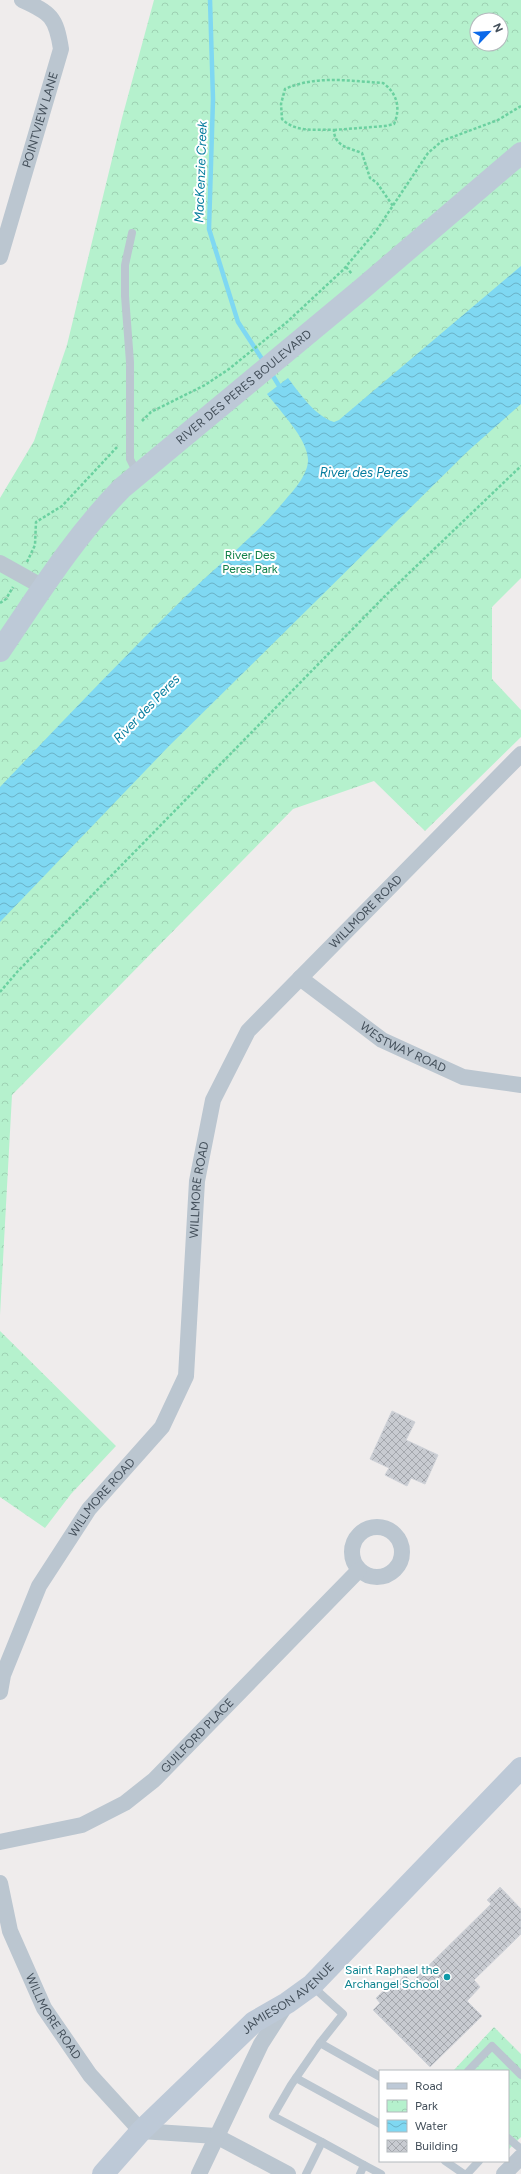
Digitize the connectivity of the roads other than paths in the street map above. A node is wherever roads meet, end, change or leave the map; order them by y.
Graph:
1 (22, 0) edge
2 (521, 153) edge
3 (132, 232) dead end
4 (0, 257) edge
5 (137, 473) junction
6 (0, 562) edge
7 (43, 587) junction
8 (0, 651) edge
9 (521, 754) edge
10 (300, 978) junction
11 (521, 1085) edge
12 (359, 1570) dead end
13 (0, 1692) edge
14 (521, 1768) edge
15 (0, 1842) edge
16 (0, 1883) edge
17 (312, 1985) junction
18 (287, 2004) junction
19 (320, 2043) junction
20 (469, 2070) edge
21 (521, 2075) edge
22 (379, 2076) edge
23 (296, 2078) junction
24 (379, 2123) edge
25 (141, 2131) junction
26 (216, 2136) junction
27 (509, 2139) edge
28 (322, 2142) junction
29 (521, 2150) edge
30 (447, 2162) edge
31 (478, 2162) edge
32 (364, 2165) junction
33 (103, 2174) edge
34 (199, 2174) edge
35 (288, 2174) edge
36 (306, 2174) edge
37 (360, 2174) edge
38 (381, 2174) edge
39 (466, 2174) edge

1 - 4 street, POINTVIEW LANE
2 - 5 main road, RIVER DES PERES BOULEVARD
3 - 5 lane
5 - 7 main road, RIVER DES PERES BOULEVARD
6 - 7 street
7 - 8 main road, RIVER DES PERES BOULEVARD
9 - 10 street, WILLMORE ROAD
10 - 11 street, WESTWAY ROAD
10 - 13 street, WILLMORE ROAD
12 - 15 street, GUILFORD PLACE
14 - 17 main road, JAMIESON AVENUE
16 - 25 street, WILLMORE ROAD
17 - 18 main road, JAMIESON AVENUE
17 - 19 lane
18 - 25 main road, JAMIESON AVENUE
18 - 26 street
19 - 22 lane
19 - 23 lane
20 - 21 lane
23 - 24 lane
23 - 28 lane
25 - 26 street
25 - 33 main road, JAMIESON AVENUE
26 - 34 street
26 - 35 street
27 - 29 lane
28 - 32 lane
28 - 36 lane
30 - 39 lane
31 - 39 lane
32 - 37 lane
32 - 38 lane

